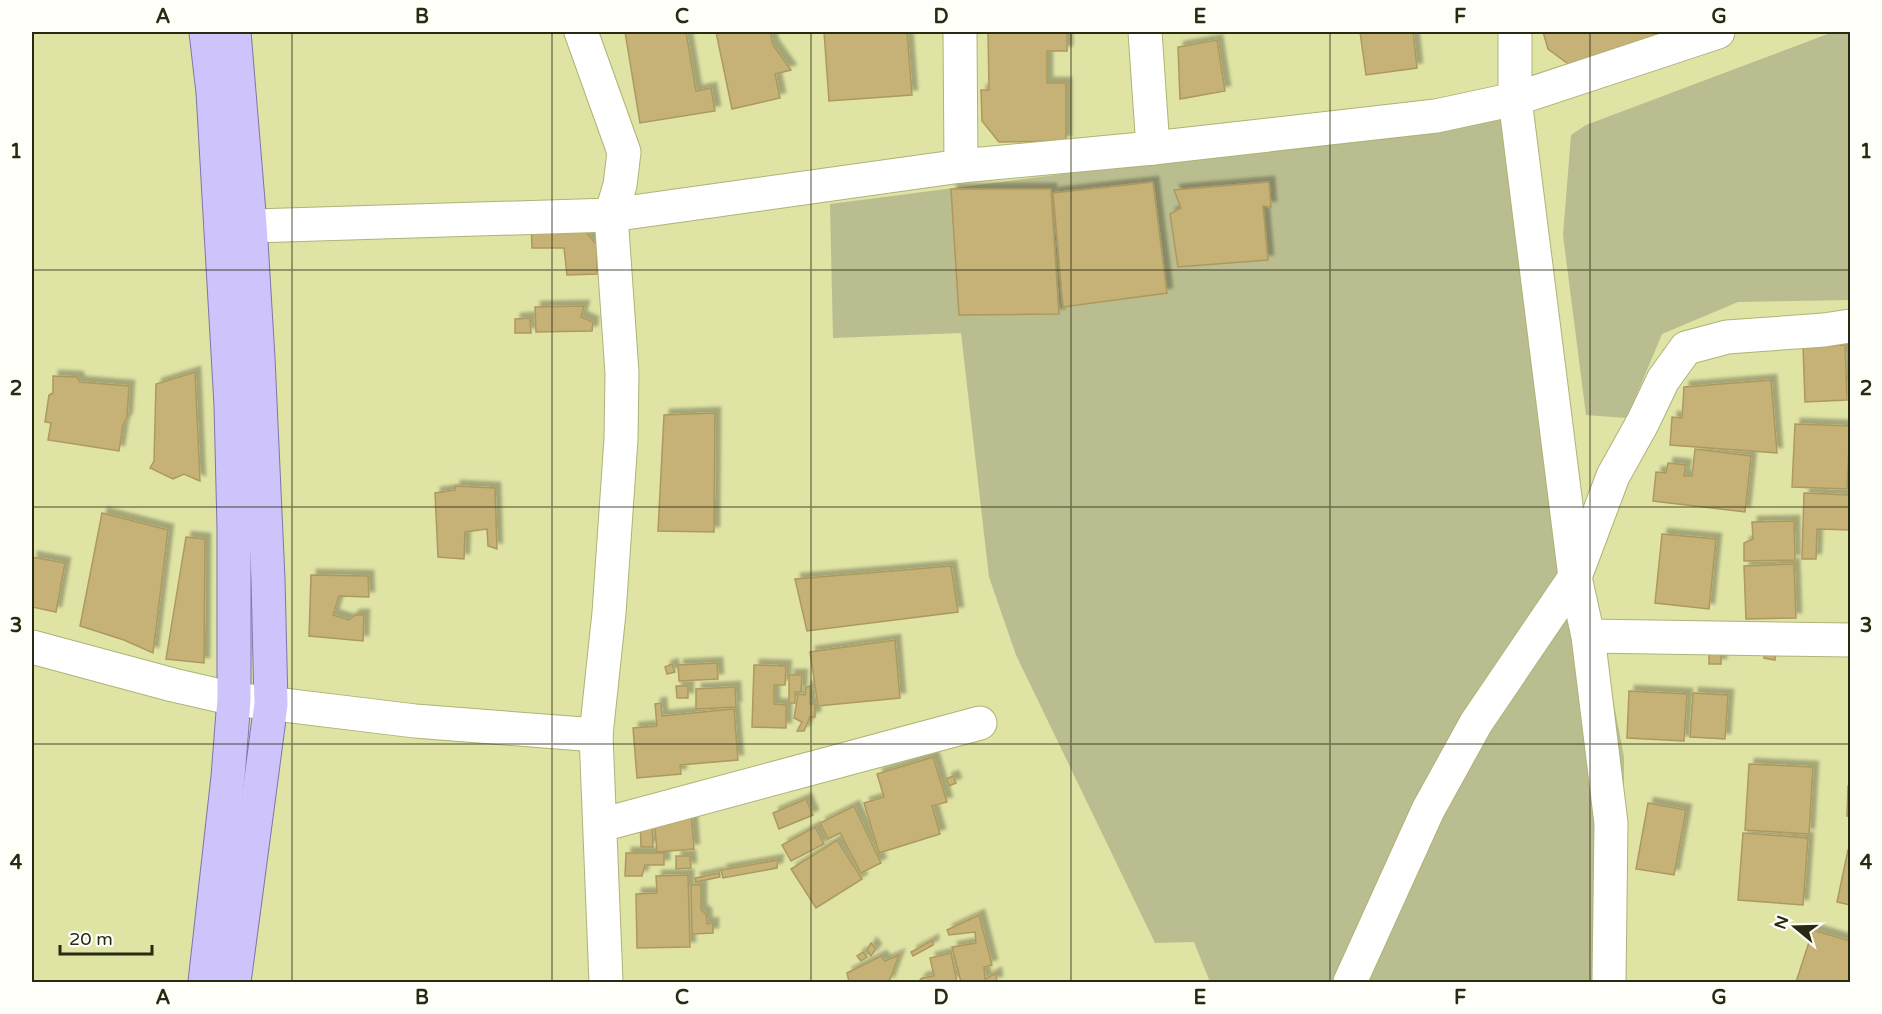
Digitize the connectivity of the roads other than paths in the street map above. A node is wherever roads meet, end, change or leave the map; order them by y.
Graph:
1 (206, 32) edge
2 (234, 32) edge
3 (960, 32) edge
4 (1145, 32) edge
5 (1515, 32) edge
6 (1718, 32) edge
7 (584, 33) edge
8 (1515, 99) junction
9 (1154, 148) junction
10 (961, 166) junction
11 (611, 215) junction
12 (235, 226) junction
13 (1851, 326) edge
14 (1575, 578) junction
15 (1588, 636) junction
16 (1851, 640) edge
17 (32, 647) edge
18 (234, 699) junction
19 (271, 704) junction
20 (981, 723) dead end
21 (596, 735) junction
22 (601, 825) junction
23 (205, 982) edge
24 (234, 982) edge
25 (606, 982) edge
26 (1350, 982) edge
27 (1609, 982) edge

1 - 12 main road
2 - 12 main road
3 - 10 street
4 - 9 street
5 - 8 street
6 - 8 street
7 - 11 street
8 - 9 street
8 - 14 street
9 - 10 street
10 - 11 street
11 - 12 street
11 - 21 street
12 - 18 main road
12 - 19 main road
13 - 14 street
14 - 15 street
14 - 26 street
15 - 16 street
15 - 27 street
17 - 18 street
18 - 19 street
18 - 23 main road
19 - 21 street
19 - 24 main road
20 - 22 street
21 - 22 street
22 - 25 street

